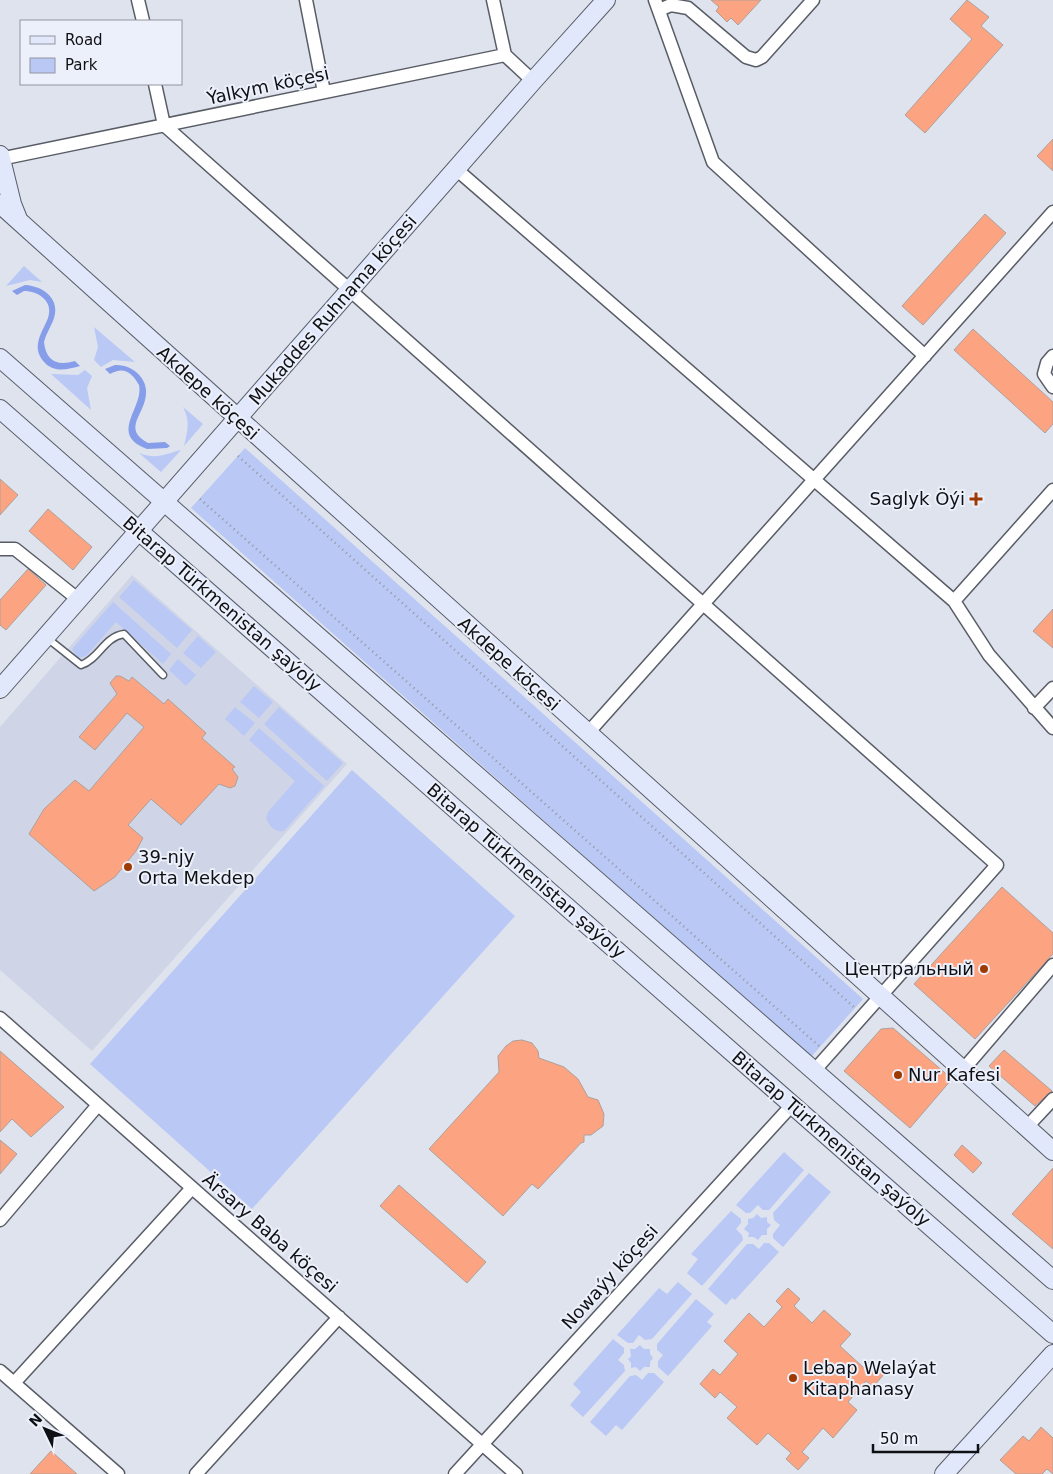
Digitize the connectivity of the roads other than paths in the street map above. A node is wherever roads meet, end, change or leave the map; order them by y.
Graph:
1 (138, 0) edge
2 (306, 0) edge
3 (493, 0) edge
4 (606, 0) edge
5 (813, 0) edge
6 (657, 5) edge
7 (143, 20) edge
8 (505, 55) junction
9 (533, 81) junction
10 (156, 85) edge
11 (324, 92) junction
12 (164, 125) junction
13 (0, 158) edge
14 (456, 169) junction
15 (0, 204) edge
16 (1053, 212) edge
17 (19, 222) junction
18 (350, 291) junction
19 (925, 356) junction
20 (1053, 356) edge
21 (0, 358) edge
22 (1053, 387) edge
23 (0, 409) edge
24 (237, 419) junction
25 (814, 479) junction
26 (1053, 490) edge
27 (165, 502) junction
28 (139, 531) junction
29 (0, 549) edge
30 (78, 600) junction
31 (954, 601) junction
32 (702, 604) junction
33 (46, 637) junction
34 (163, 675) dead end
35 (1053, 688) edge
36 (0, 689) edge
37 (1034, 708) junction
38 (1053, 728) edge
39 (586, 734) junction
40 (1053, 965) edge
41 (880, 997) junction
42 (0, 1018) edge
43 (814, 1071) junction
44 (962, 1071) junction
45 (1053, 1099) edge
46 (98, 1105) junction
47 (792, 1105) junction
48 (1026, 1128) junction
49 (1053, 1152) edge
50 (192, 1188) junction
51 (0, 1220) edge
52 (1053, 1280) edge
53 (339, 1317) junction
54 (1053, 1334) edge
55 (1053, 1354) edge
56 (0, 1371) edge
57 (14, 1383) junction
58 (482, 1443) junction
59 (118, 1474) edge
60 (196, 1474) edge
61 (455, 1474) edge
62 (516, 1474) edge
63 (944, 1474) edge

1 - 7 street
2 - 11 street
3 - 8 street
4 - 9 main road, Mukaddes Ruhnama köçesi
5 - 6 street
6 - 19 street
8 - 9 street
8 - 11 street, Ýalkym köçesi
9 - 14 main road, Mukaddes Ruhnama köçesi
10 - 12 street
11 - 12 street, Ýalkym köçesi
12 - 13 street, Ýalkym köçesi
12 - 18 street
13 - 17 main road, Akdepe köçesi
14 - 18 main road, Mukaddes Ruhnama köçesi
14 - 25 street
15 - 17 main road
16 - 19 street
17 - 24 main road, Akdepe köçesi
18 - 24 main road, Mukaddes Ruhnama köçesi
18 - 32 street
19 - 25 street
20 - 22 street
21 - 27 main road
23 - 28 main road, Bitarap Türkmenistan şaýoly
24 - 27 main road, Mukaddes Ruhnama köçesi
24 - 39 main road, Akdepe köçesi
25 - 31 street
25 - 32 street
26 - 31 street
27 - 28 main road, Mukaddes Ruhnama köçesi
27 - 43 main road
28 - 30 main road, Mukaddes Ruhnama köçesi
28 - 47 main road, Bitarap Türkmenistan şaýoly
29 - 30 street
30 - 33 main road, Mukaddes Ruhnama köçesi
31 - 37 street
32 - 39 street
32 - 41 street
33 - 34 lane
33 - 36 main road, Mukaddes Ruhnama köçesi
35 - 37 street
37 - 38 street
39 - 41 main road, Akdepe köçesi
40 - 44 street
41 - 43 street
41 - 44 main road, Akdepe köçesi
42 - 46 street, Ärsary Baba köçesi
43 - 52 main road
44 - 48 main road, Akdepe köçesi
45 - 48 street
46 - 50 street, Ärsary Baba köçesi
46 - 51 street
47 - 54 main road, Bitarap Türkmenistan şaýoly
47 - 58 street, Nowaýy köçesi
48 - 49 main road, Akdepe köçesi
50 - 53 street, Ärsary Baba köçesi
50 - 57 street
53 - 58 street, Ärsary Baba köçesi
53 - 60 street
55 - 63 main road
56 - 57 street
57 - 59 street
58 - 61 street, Nowaýy köçesi
58 - 62 street, Ärsary Baba köçesi

